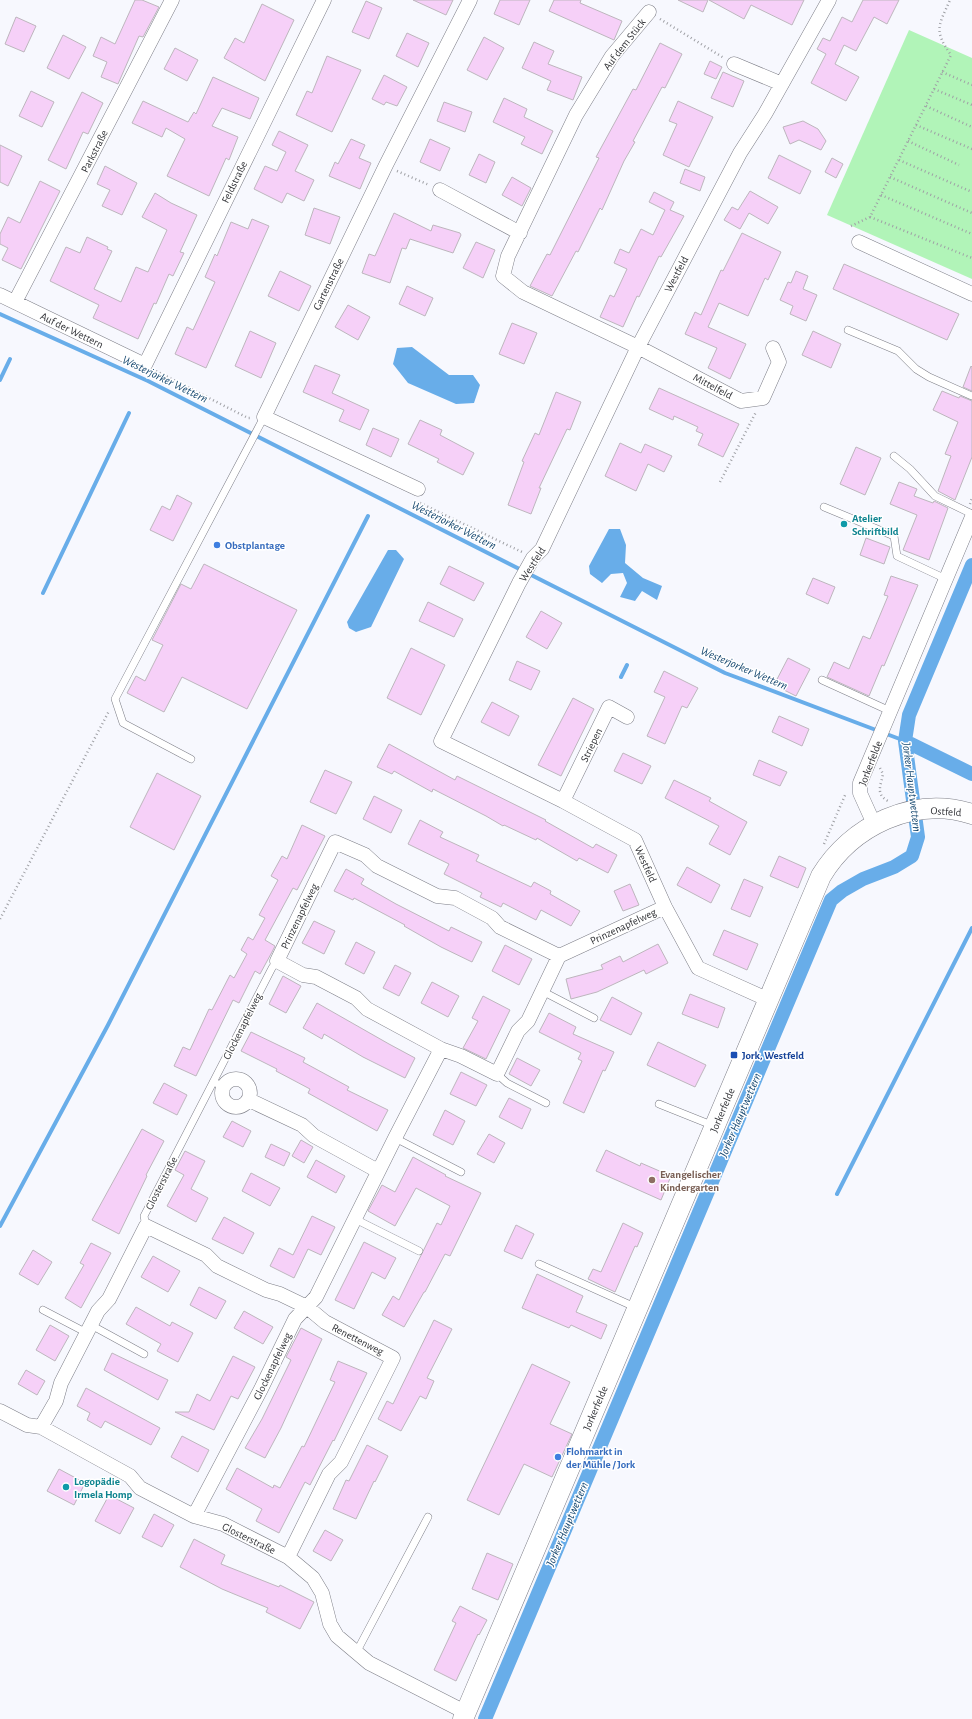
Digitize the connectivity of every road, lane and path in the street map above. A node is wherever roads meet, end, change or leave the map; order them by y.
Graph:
1 (172, 0) edge
2 (324, 0) edge
3 (470, 0) edge
4 (829, 0) edge
5 (950, 0) edge
6 (649, 12) joint
7 (734, 64) joint
8 (942, 72) junction
9 (782, 84) junction
10 (972, 85) edge
11 (934, 89) junction
12 (972, 105) edge
13 (926, 106) junction
14 (916, 125) junction
15 (972, 127) edge
16 (908, 141) junction
17 (972, 149) edge
18 (899, 160) junction
19 (386, 165) junction
20 (959, 165) dead end
21 (890, 177) junction
22 (440, 190) joint
23 (972, 192) edge
24 (881, 195) junction
25 (972, 213) edge
26 (870, 217) junction
27 (851, 226) dead end
28 (520, 233) junction
29 (972, 234) edge
30 (859, 242) dead end
31 (972, 258) edge
32 (972, 294) edge
33 (0, 295) edge
34 (15, 302) junction
35 (848, 330) dead end
36 (638, 347) junction
37 (773, 348) dead end
38 (145, 365) junction
39 (972, 396) edge
40 (763, 398) junction
41 (262, 420) junction
42 (894, 456) dead end
43 (720, 482) dead end
44 (418, 489) dead end
45 (824, 508) dead end
46 (972, 516) edge
47 (946, 579) junction
48 (822, 680) dead end
49 (115, 698) junction
50 (890, 711) junction
51 (627, 717) dead end
52 (190, 759) dead end
53 (868, 763) junction
54 (563, 801) junction
55 (897, 808) junction
56 (972, 814) edge
57 (874, 824) junction
58 (665, 907) junction
59 (0, 919) edge
60 (559, 956) junction
61 (277, 961) junction
62 (542, 992) junction
63 (769, 1000) junction
64 (594, 1018) dead end
65 (441, 1049) junction
66 (497, 1074) junction
67 (218, 1084) junction
68 (249, 1100) junction
69 (546, 1103) dead end
70 (659, 1104) dead end
71 (715, 1127) junction
72 (395, 1138) junction
73 (378, 1171) junction
74 (461, 1172) dead end
75 (355, 1219) junction
76 (146, 1226) junction
77 (419, 1252) dead end
78 (539, 1264) dead end
79 (307, 1307) junction
80 (638, 1308) junction
81 (43, 1310) dead end
82 (89, 1329) junction
83 (144, 1354) dead end
84 (0, 1411) edge
85 (41, 1427) junction
86 (194, 1516) junction
87 (428, 1517) dead end
88 (288, 1557) junction
89 (356, 1653) junction
90 (464, 1716) edge

1 - 34 street, Parkstraße
2 - 38 street, Feldstraße
3 - 19 street, Gartenstraße
4 - 9 street, Westfeld
5 - 8 path
6 - 7 path, Auf dem Stück
6 - 28 street, Auf dem Stück
7 - 9 street
8 - 10 path
8 - 11 path
9 - 36 street, Westfeld
11 - 12 path
11 - 13 path
13 - 14 path
13 - 15 path
14 - 16 path
14 - 17 path
16 - 18 path
16 - 20 path
18 - 21 path
18 - 23 path
19 - 22 path
19 - 41 street, Gartenstraße
21 - 24 path
21 - 25 path
22 - 28 street
24 - 26 path
24 - 29 path
26 - 27 path
26 - 31 path
28 - 36 street, Auf dem Stück
30 - 32 street
33 - 34 street, Auf der Wettern
34 - 38 street, Auf der Wettern
35 - 39 lane
36 - 40 street, Mittelfeld
36 - 54 street, Westfeld
37 - 40 street
38 - 41 path
40 - 43 path
41 - 44 street
41 - 49 lane
42 - 46 lane
45 - 47 lane
46 - 47 street, Jorkerfelde
47 - 50 street, Jorkerfelde
48 - 50 lane
49 - 52 lane
49 - 59 path
50 - 53 street, Jorkerfelde
51 - 54 street, Striepen
53 - 55 path
53 - 57 street, Jorkerfelde
54 - 58 street, Westfeld
55 - 56 street, Ostfeld
55 - 57 street, Ostfeld
57 - 63 street, Jorkerfelde
58 - 60 street, Prinzenapfelweg
58 - 63 street, Westfeld
60 - 61 street, Prinzenapfelweg
60 - 62 street
61 - 65 street, Prinzenapfelweg
61 - 67 lane, Glockenapfelweg
62 - 64 lane
62 - 66 street
63 - 71 street, Jorkerfelde
65 - 66 street, Prinzenapfelweg
65 - 72 street, Glockenapfelweg
66 - 69 lane
67 - 68 street
67 - 68 street
67 - 76 lane, Glosterstraße
68 - 73 street
70 - 71 lane
71 - 80 street, Jorkerfelde
72 - 73 street, Glockenapfelweg
72 - 74 lane
73 - 75 street, Glockenapfelweg
75 - 77 lane
75 - 79 street, Glockenapfelweg
76 - 79 street, Renettenweg
76 - 82 street, Glosterstraße
78 - 80 lane
79 - 86 street, Glockenapfelweg
79 - 88 street, Renettenweg
80 - 90 street, Jorkerfelde
81 - 82 lane
82 - 83 lane
82 - 85 street, Glosterstraße
84 - 85 street, Glosterstraße
85 - 86 street, Glosterstraße
86 - 88 street, Glosterstraße
87 - 89 lane
88 - 89 street, Glosterstraße
89 - 90 street, Glosterstraße

